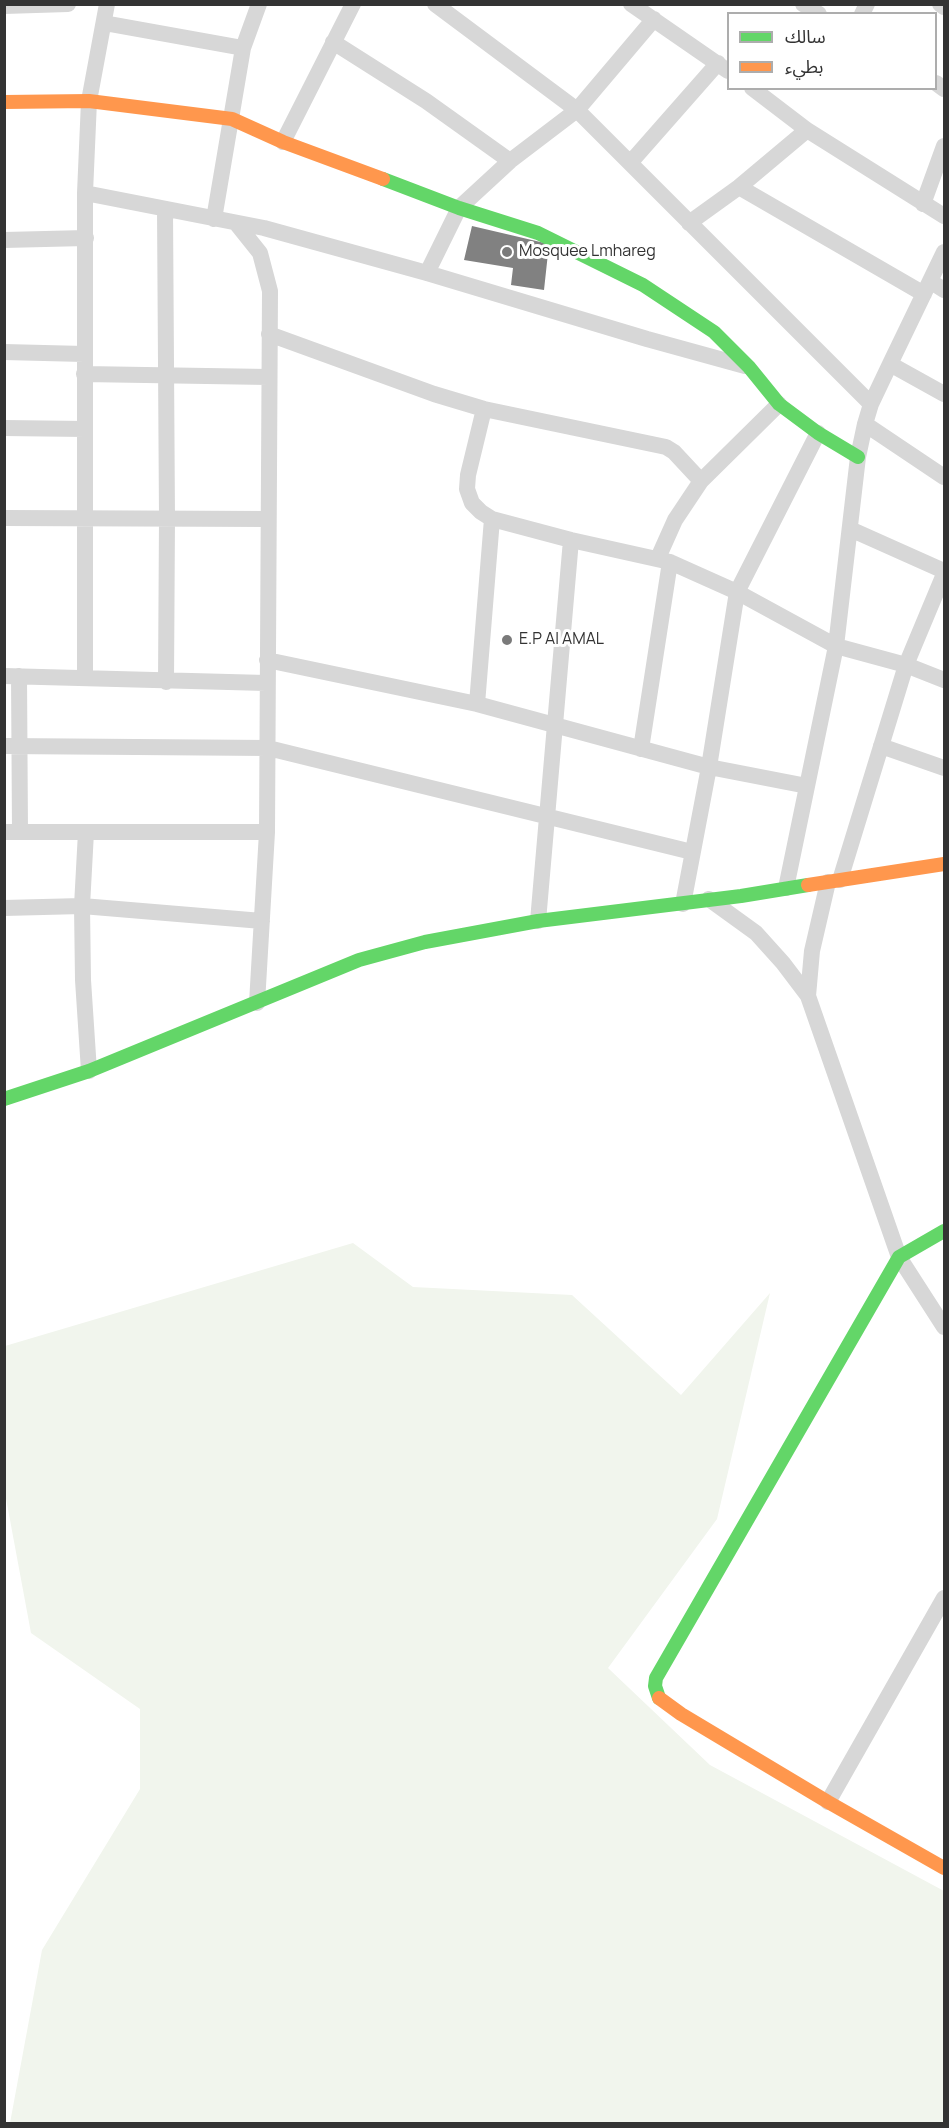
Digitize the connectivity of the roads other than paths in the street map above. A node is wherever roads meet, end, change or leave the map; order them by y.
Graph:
1 (68, 4) edge
2 (107, 4) edge
3 (259, 4) edge
4 (353, 4) edge
5 (435, 4) edge
6 (631, 4) edge
7 (940, 4) edge
8 (4, 6) edge
9 (945, 7) edge
10 (654, 19) junction
11 (104, 23) junction
12 (333, 42) junction
13 (243, 48) junction
14 (723, 67) edge
15 (757, 90) edge
16 (88, 101) junction
17 (4, 102) edge
18 (577, 110) junction
19 (232, 119) junction
20 (807, 130) junction
21 (283, 142) junction
22 (945, 146) edge
23 (510, 161) junction
24 (630, 163) junction
25 (738, 187) junction
26 (85, 193) junction
27 (923, 204) junction
28 (459, 208) junction
29 (165, 210) junction
30 (945, 216) edge
31 (214, 219) junction
32 (236, 223) junction
33 (689, 224) junction
34 (86, 238) junction
35 (4, 240) edge
36 (945, 252) edge
37 (427, 273) junction
38 (927, 287) junction
39 (945, 290) edge
40 (269, 334) junction
41 (4, 352) edge
42 (84, 354) junction
43 (890, 364) junction
44 (749, 367) junction
45 (84, 374) junction
46 (166, 376) junction
47 (268, 377) junction
48 (945, 394) edge
49 (778, 404) junction
50 (872, 404) junction
51 (484, 409) junction
52 (865, 424) junction
53 (4, 428) edge
54 (84, 429) junction
55 (818, 433) junction
56 (858, 457) junction
57 (945, 477) edge
58 (701, 481) junction
59 (84, 517) junction
60 (4, 518) edge
61 (167, 518) junction
62 (267, 519) junction
63 (492, 519) junction
64 (850, 529) junction
65 (571, 540) junction
66 (664, 560) junction
67 (943, 582) edge
68 (737, 592) junction
69 (836, 646) junction
70 (267, 660) junction
71 (906, 665) junction
72 (12, 676) edge
73 (85, 678) junction
74 (945, 680) edge
75 (166, 682) junction
76 (266, 683) junction
77 (477, 704) junction
78 (554, 726) junction
79 (12, 746) edge
80 (881, 746) junction
81 (268, 748) junction
82 (640, 749) junction
83 (709, 767) junction
84 (945, 768) edge
85 (807, 786) junction
86 (546, 816) junction
87 (12, 832) edge
88 (86, 832) junction
89 (267, 832) junction
90 (693, 852) junction
91 (945, 864) edge
92 (834, 881) junction
93 (786, 888) junction
94 (709, 899) junction
95 (683, 904) junction
96 (82, 906) junction
97 (4, 908) edge
98 (262, 921) junction
99 (538, 921) junction
100 (808, 996) junction
101 (257, 1003) junction
102 (89, 1071) junction
103 (4, 1099) edge
104 (945, 1231) edge
105 (899, 1257) junction
106 (945, 1328) edge
107 (945, 1598) edge
108 (828, 1802) junction
109 (945, 1868) edge

1 - 8 street
2 - 11 street
3 - 13 street
4 - 12 street
5 - 18 street
6 - 10 street
7 - 9 street
10 - 14 street
10 - 18 street
11 - 13 street
11 - 16 street
12 - 21 street
12 - 23 street
13 - 19 street
14 - 24 street
15 - 20 street
16 - 17 street
16 - 19 street
16 - 26 street
18 - 23 street
18 - 24 street
19 - 21 street
19 - 31 street
20 - 25 street
20 - 27 street
21 - 28 street
22 - 27 street
23 - 28 street
24 - 33 street
25 - 33 street
25 - 38 street
26 - 29 street
26 - 34 street
27 - 30 street
28 - 37 street
28 - 44 street
29 - 31 street
29 - 46 street
31 - 32 street
32 - 37 street
32 - 40 street
33 - 50 street
34 - 35 street
34 - 42 street
36 - 38 street
37 - 44 street
38 - 39 street
38 - 43 street
40 - 47 street
40 - 51 street
41 - 42 street
42 - 45 street
43 - 48 street
43 - 50 street
44 - 49 street
45 - 46 street
45 - 54 street
46 - 47 street
46 - 61 street
47 - 62 street
49 - 55 street
49 - 58 street
50 - 52 street
51 - 58 street
51 - 63 street
52 - 56 street
52 - 57 street
53 - 54 street
54 - 59 street
55 - 56 street
55 - 68 street
56 - 64 street
58 - 66 street
59 - 60 street
59 - 61 street
59 - 73 street
61 - 62 street
61 - 75 street
62 - 70 street
63 - 65 street
63 - 77 street
64 - 67 street
64 - 69 street
65 - 66 street
65 - 78 street
66 - 68 street
66 - 82 street
67 - 71 street
68 - 69 street
68 - 83 street
69 - 71 street
69 - 85 street
70 - 76 street
70 - 77 street
71 - 74 street
71 - 80 street
72 - 73 street
72 - 79 street
73 - 75 street
75 - 76 street
76 - 81 street
77 - 78 street
78 - 82 street
78 - 86 street
79 - 81 street
79 - 87 street
80 - 84 street
80 - 92 street
81 - 86 street
81 - 89 street
82 - 83 street
83 - 85 street
83 - 90 street
85 - 93 street
86 - 90 street
86 - 99 street
87 - 88 street
88 - 89 street
88 - 96 street
89 - 98 street
90 - 95 street
91 - 92 street
92 - 93 street
92 - 100 street
93 - 94 street
94 - 95 street
94 - 100 street
95 - 99 street
96 - 97 street
96 - 98 street
96 - 102 street
98 - 101 street
99 - 101 street
100 - 105 street
101 - 102 street
102 - 103 street
104 - 105 street
105 - 106 street
105 - 108 street
107 - 108 street
108 - 109 street

